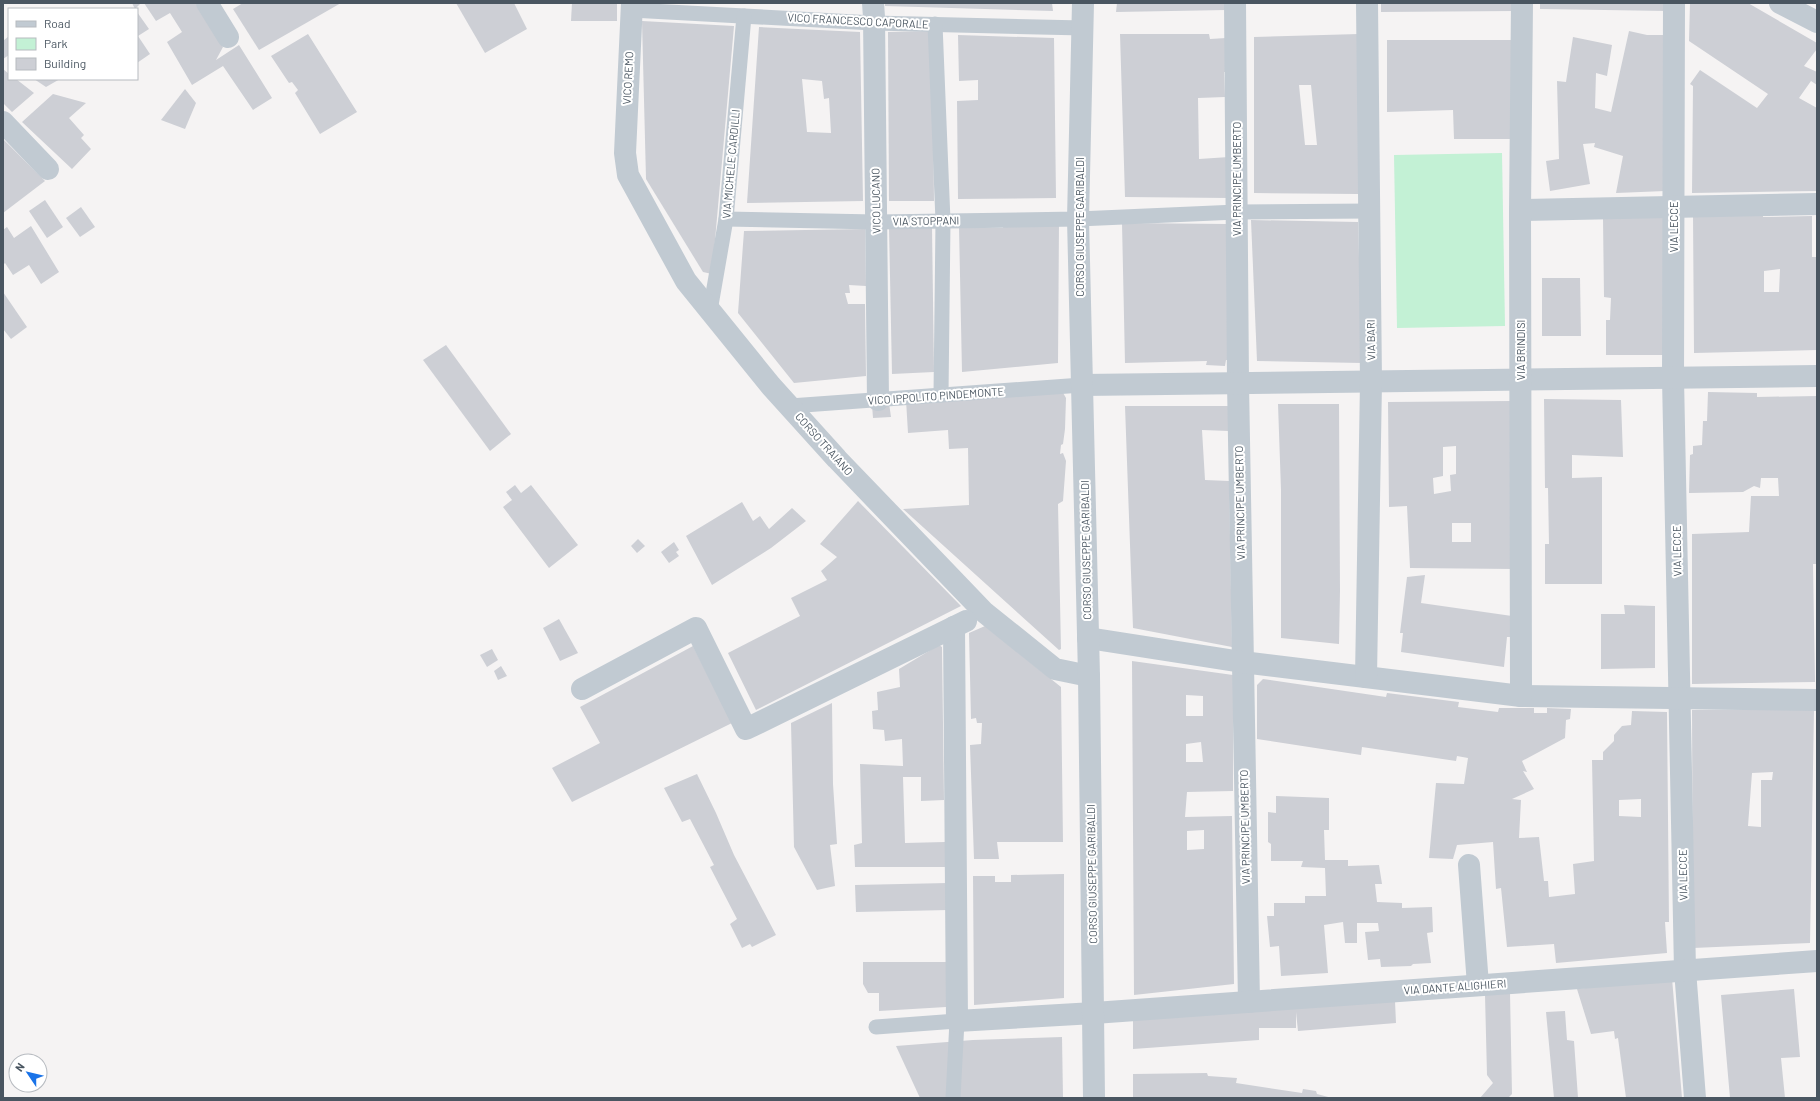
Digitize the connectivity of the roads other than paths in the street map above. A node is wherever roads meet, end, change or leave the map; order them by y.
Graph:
1 (1083, 3) edge
2 (1235, 3) edge
3 (1367, 3) edge
4 (1522, 3) edge
5 (1674, 3) edge
6 (1780, 3) edge
7 (215, 6) edge
8 (631, 7) edge
9 (874, 13) edge
10 (744, 16) junction
11 (1817, 22) edge
12 (935, 24) junction
13 (1084, 28) junction
14 (228, 37) dead end
15 (3, 122) edge
16 (625, 153) joint
17 (48, 168) dead end
18 (1817, 204) edge
19 (1674, 207) junction
20 (1520, 210) junction
21 (1370, 211) junction
22 (1237, 212) junction
23 (726, 219) junction
24 (1078, 219) junction
25 (943, 221) junction
26 (876, 222) junction
27 (710, 311) junction
28 (1817, 376) edge
29 (1673, 378) junction
30 (1522, 380) junction
31 (1372, 382) junction
32 (1238, 383) junction
33 (1082, 385) junction
34 (941, 395) junction
35 (878, 400) junction
36 (790, 406) junction
37 (984, 612) junction
38 (954, 627) junction
39 (1088, 638) junction
40 (1242, 662) junction
41 (1089, 676) junction
42 (1366, 677) junction
43 (582, 689) dead end
44 (1521, 696) junction
45 (1680, 699) junction
46 (1817, 700) edge
47 (1469, 865) dead end
48 (1817, 961) edge
49 (1685, 970) junction
50 (1478, 985) junction
51 (1249, 1002) junction
52 (1094, 1013) junction
53 (957, 1021) junction
54 (876, 1027) dead end
55 (954, 1098) edge
56 (1094, 1098) edge
57 (1695, 1098) edge

1 - 13 street, CORSO GIUSEPPE GARIBALDI
2 - 22 street, VIA PRINCIPE UMBERTO
3 - 21 street, VIA BARI
4 - 20 street, VIA BRINDISI
5 - 19 street, VIA LECCE
6 - 11 street
7 - 14 street
8 - 10 lane, VICO FRANCESCO CAPORALE
8 - 16 street, VICO REMO
9 - 10 lane, VICO FRANCESCO CAPORALE
9 - 12 lane, VICO FRANCESCO CAPORALE
9 - 26 street, VICO LUCANO
10 - 23 lane, VIA MICHELE CARDILLI
12 - 13 lane, VICO FRANCESCO CAPORALE
12 - 25 lane
13 - 24 street, CORSO GIUSEPPE GARIBALDI
15 - 17 street
16 - 27 street, CORSO TRAIANO
18 - 19 street
19 - 20 street
19 - 29 street, VIA LECCE
20 - 30 street, VIA BRINDISI
21 - 22 lane, VIA STOPPANI
21 - 31 street, VIA BARI
22 - 24 lane, VIA STOPPANI
22 - 32 street, VIA PRINCIPE UMBERTO
23 - 26 lane, VIA STOPPANI
23 - 27 lane, VIA MICHELE CARDILLI
24 - 25 lane, VIA STOPPANI
24 - 33 street, CORSO GIUSEPPE GARIBALDI
25 - 26 lane, VIA STOPPANI
25 - 34 lane
26 - 35 street, VICO LUCANO
27 - 36 street, CORSO TRAIANO
28 - 29 street
29 - 30 street
29 - 45 street, VIA LECCE
30 - 31 street
30 - 44 street, VIA BRINDISI
31 - 32 street
31 - 42 street, VIA BARI
32 - 33 street
32 - 40 street, VIA PRINCIPE UMBERTO
33 - 34 lane, VICO IPPOLITO PINDEMONTE
33 - 39 street, CORSO GIUSEPPE GARIBALDI
34 - 35 lane, VICO IPPOLITO PINDEMONTE
35 - 36 lane, VICO IPPOLITO PINDEMONTE
36 - 37 street, CORSO TRAIANO
37 - 38 street
37 - 41 street, CORSO TRAIANO
38 - 43 street
38 - 53 street
39 - 40 street
39 - 41 street, CORSO GIUSEPPE GARIBALDI
40 - 42 street
40 - 51 street, VIA PRINCIPE UMBERTO
41 - 52 street, CORSO GIUSEPPE GARIBALDI
42 - 44 street
44 - 45 street
45 - 46 street
45 - 49 street, VIA LECCE
47 - 50 street
48 - 49 street, VIA DANTE ALIGHIERI
49 - 50 street, VIA DANTE ALIGHIERI
49 - 57 street, VIA LECCE
50 - 51 street, VIA DANTE ALIGHIERI
51 - 52 street, VIA DANTE ALIGHIERI
52 - 53 street, VIA DANTE ALIGHIERI
52 - 56 street, CORSO GIUSEPPE GARIBALDI
53 - 54 lane
53 - 55 lane

